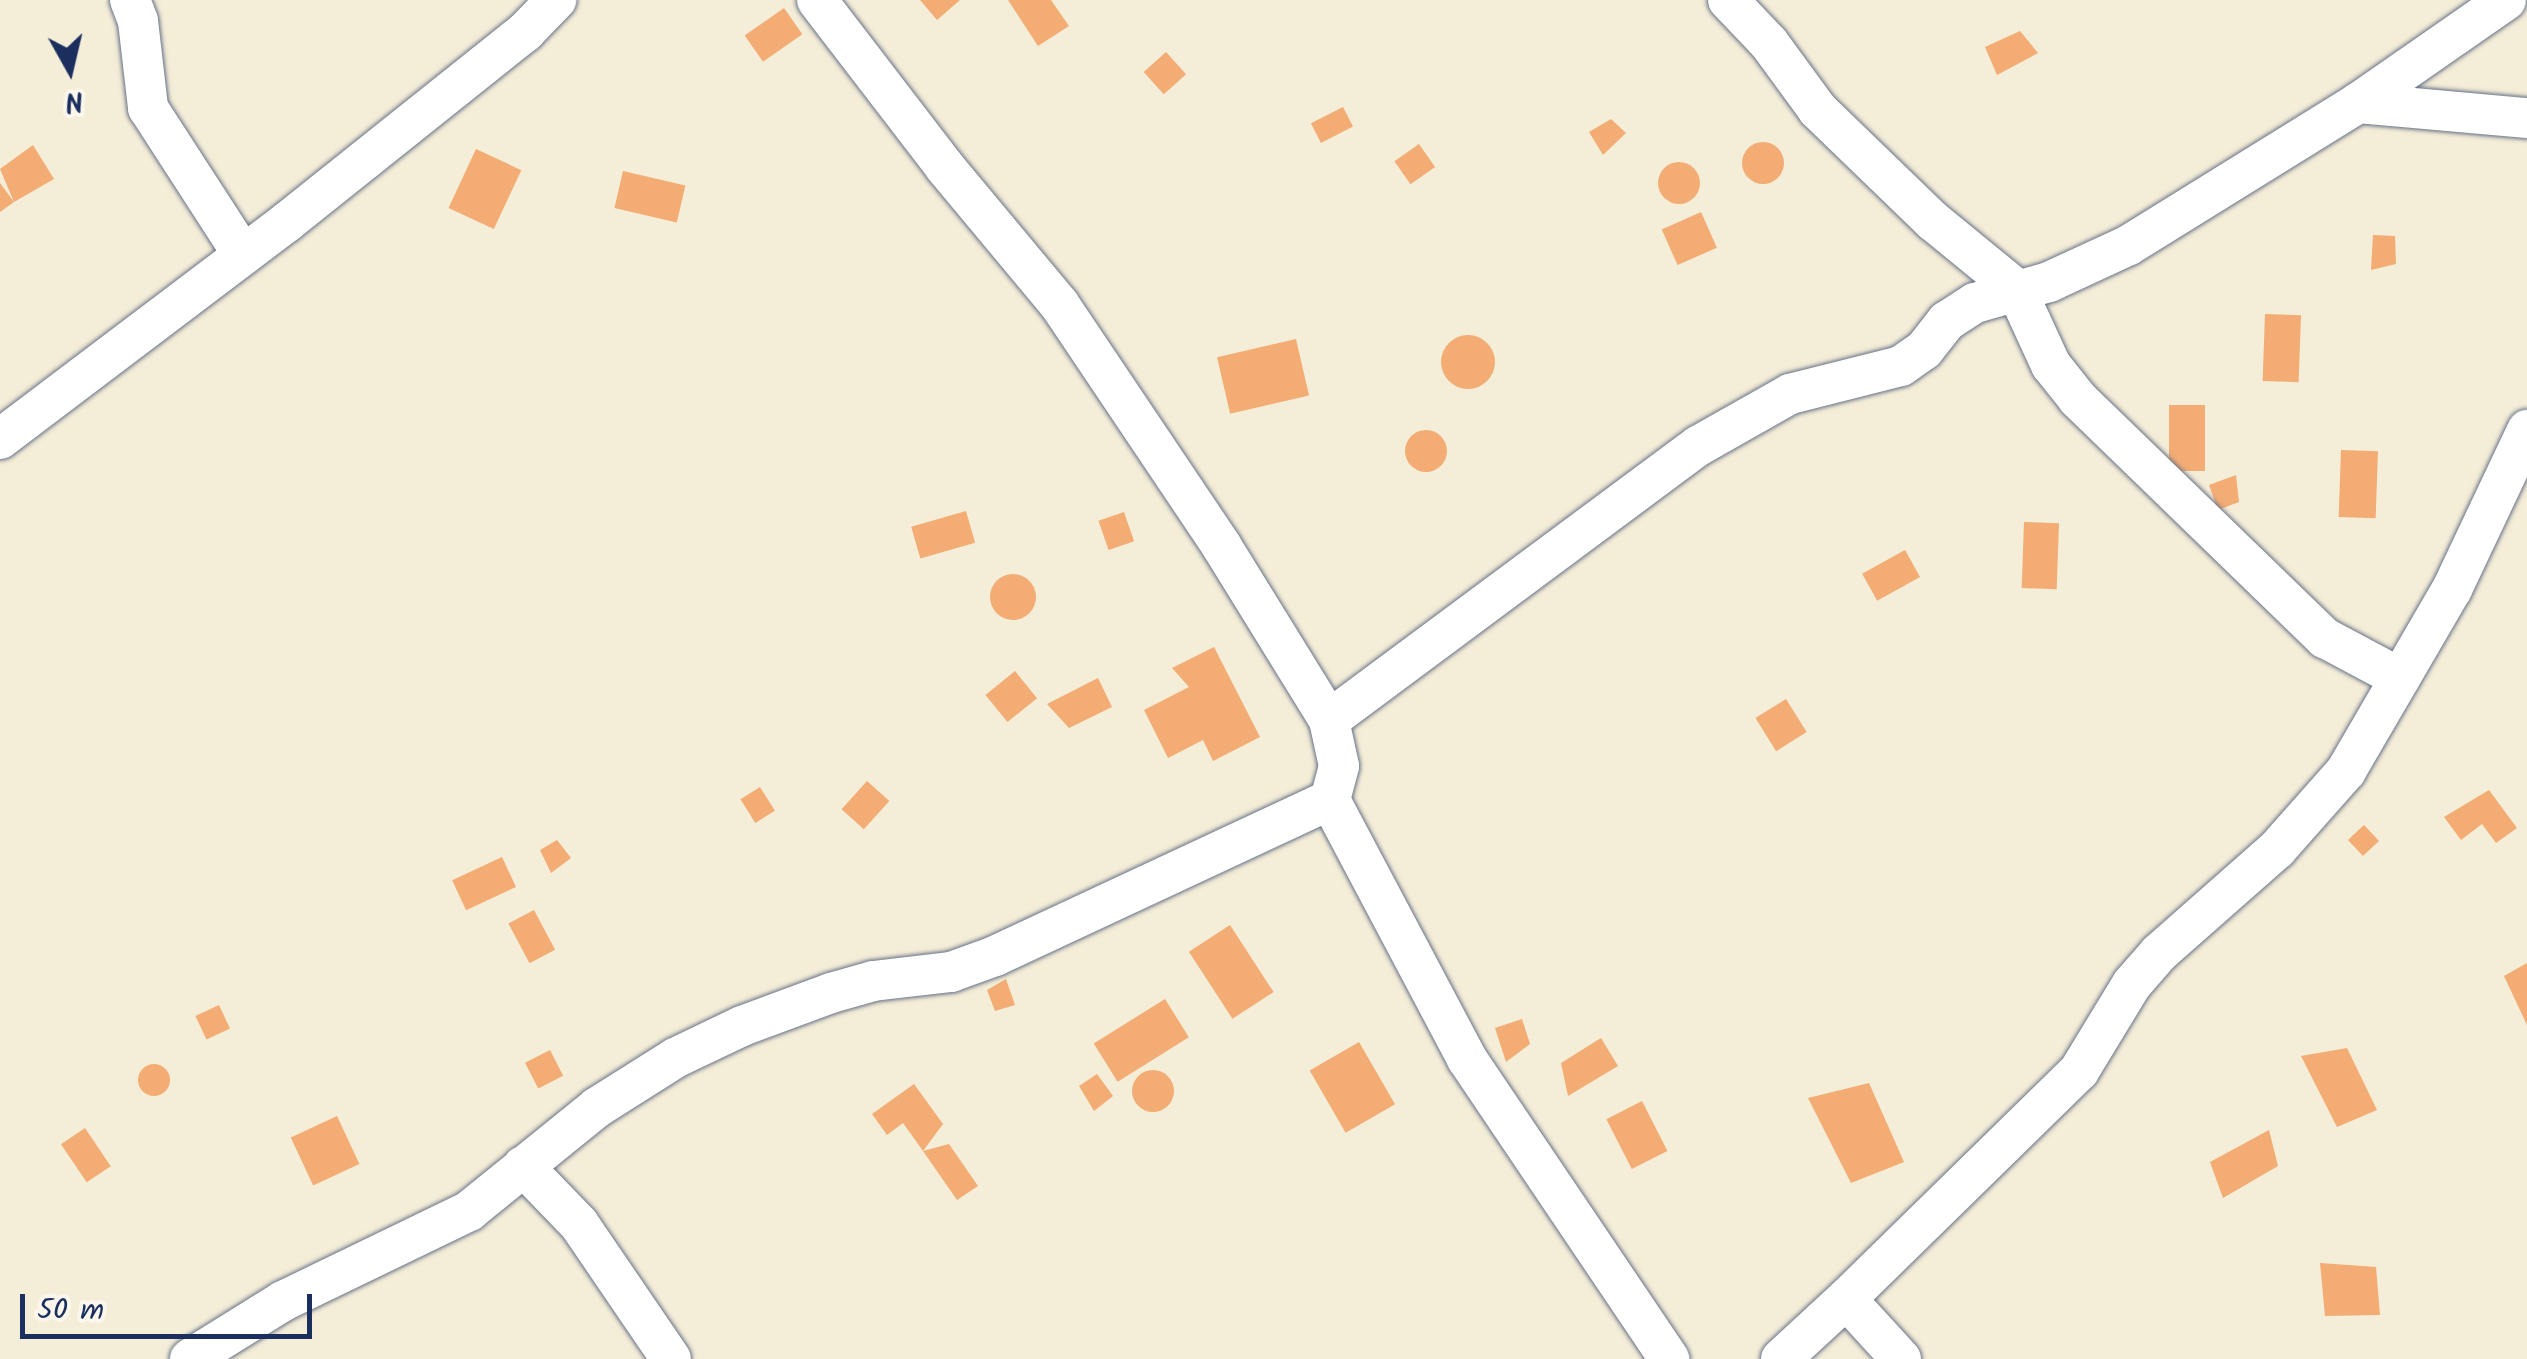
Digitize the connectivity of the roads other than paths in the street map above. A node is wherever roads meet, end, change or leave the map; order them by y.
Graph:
1 (130, 0) edge
2 (556, 0) edge
3 (817, 0) edge
4 (1728, 0) edge
5 (2506, 0) edge
6 (2358, 103) junction
7 (2527, 118) edge
8 (243, 255) junction
9 (2016, 289) junction
10 (2527, 430) edge
11 (0, 439) edge
12 (2400, 678) junction
13 (1330, 720) junction
14 (1330, 800) junction
15 (523, 1166) junction
16 (1846, 1298) junction
17 (190, 1359) edge
18 (671, 1359) edge
19 (1670, 1359) edge
20 (1781, 1359) edge
21 (1901, 1359) edge

1 - 8 street
2 - 8 street
3 - 13 street
4 - 9 street
5 - 6 street
6 - 7 street
6 - 9 street
8 - 11 street
9 - 12 street
9 - 13 street
10 - 12 street
12 - 16 street
13 - 14 street
14 - 15 street
14 - 19 street
15 - 17 street
15 - 18 street
16 - 20 street
16 - 21 street

